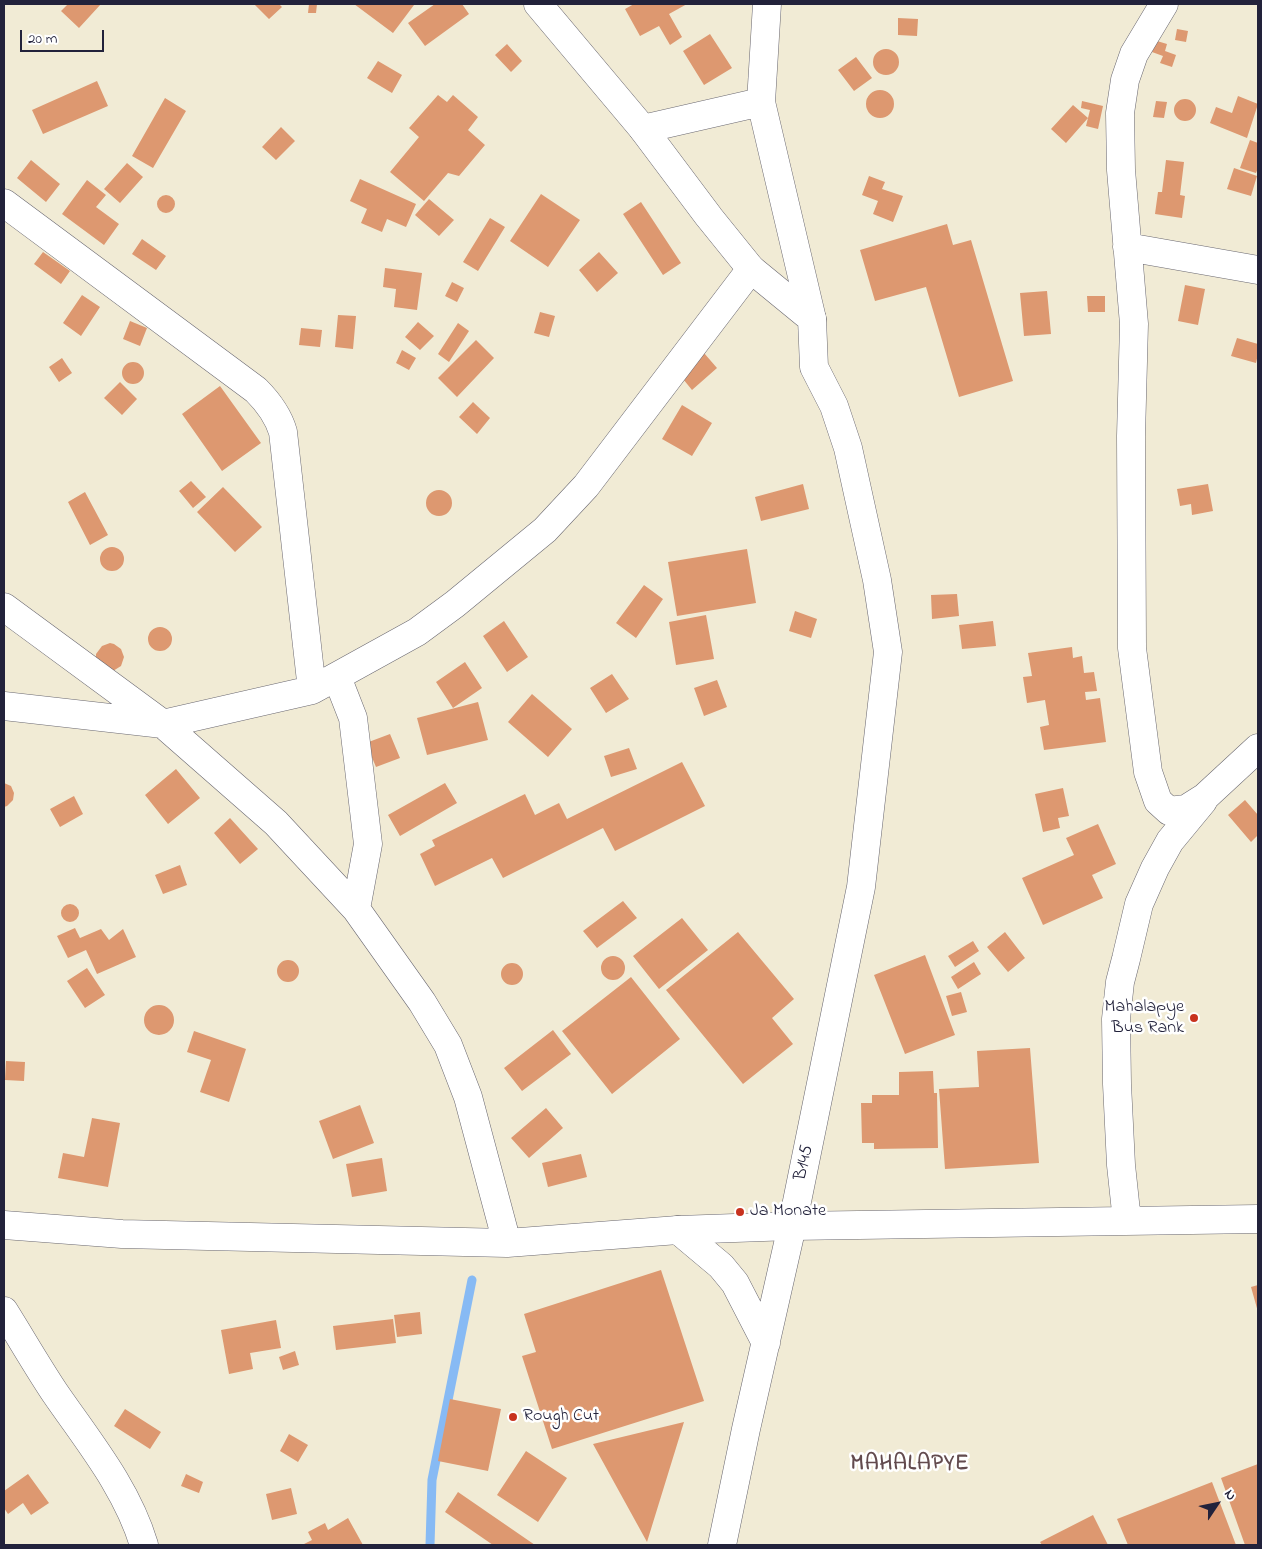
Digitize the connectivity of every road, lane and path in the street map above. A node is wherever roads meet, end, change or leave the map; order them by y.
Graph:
1 (538, 4) edge
2 (767, 4) edge
3 (1164, 4) edge
4 (761, 102) junction
5 (643, 129) junction
6 (4, 203) edge
7 (1127, 247) junction
8 (752, 269) junction
9 (1258, 270) edge
10 (812, 318) junction
11 (4, 607) edge
12 (337, 677) junction
13 (312, 690) junction
14 (4, 706) edge
15 (163, 724) junction
16 (1258, 748) edge
17 (1205, 797) junction
18 (356, 909) junction
19 (1258, 1219) edge
20 (1126, 1221) junction
21 (4, 1225) edge
22 (792, 1226) junction
23 (678, 1230) junction
24 (507, 1242) junction
25 (4, 1311) edge
26 (766, 1343) junction
27 (144, 1545) edge
28 (722, 1545) edge

1 - 5 street
2 - 4 street
3 - 7 street
4 - 5 street
4 - 10 street
5 - 8 street
6 - 13 street
7 - 9 street
7 - 17 street
8 - 10 street
8 - 12 street
10 - 22 street, B145 / B145
11 - 15 street
12 - 13 street
12 - 18 street
13 - 15 street
14 - 15 street
15 - 18 street
16 - 17 street
17 - 20 street
18 - 24 street
19 - 20 street
20 - 22 street
21 - 24 street
22 - 23 street
22 - 26 street, B145 / B145
23 - 24 street
23 - 26 street
25 - 27 street
26 - 28 street, B145 / B145

